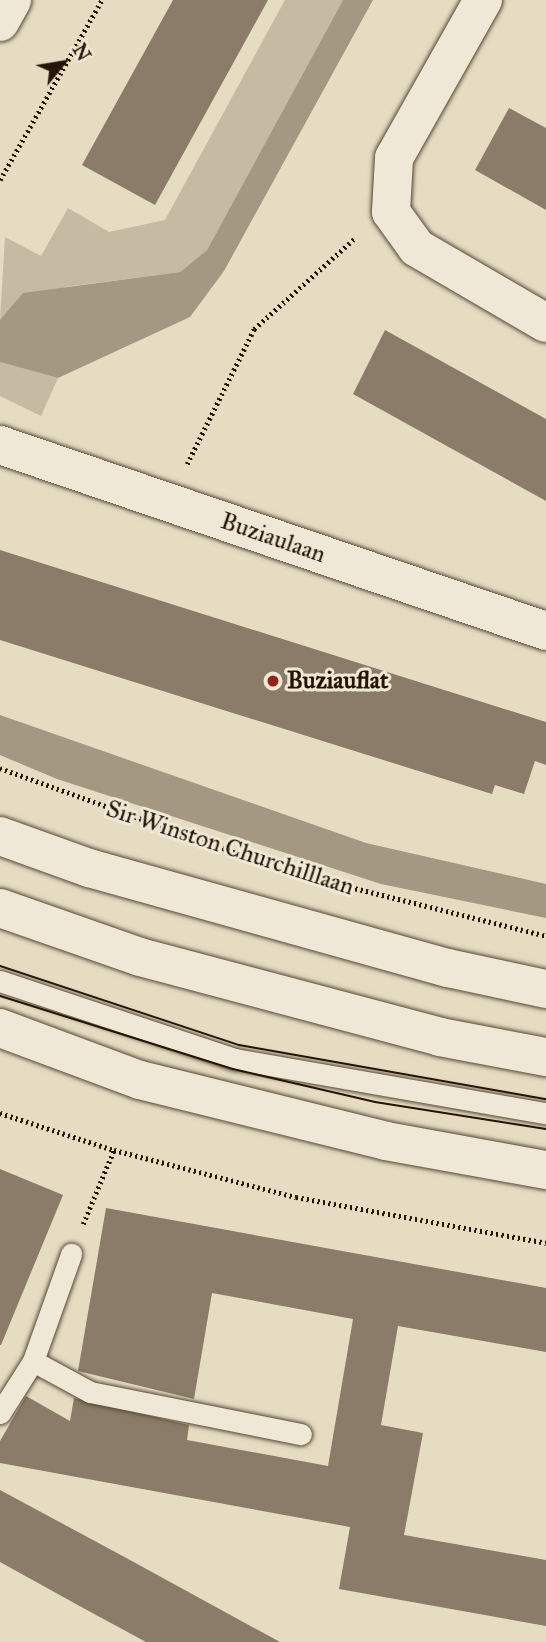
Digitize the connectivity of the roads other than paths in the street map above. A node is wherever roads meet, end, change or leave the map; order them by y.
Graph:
1 (12, 0) edge
2 (483, 0) edge
3 (0, 22) edge
4 (546, 323) edge
5 (0, 445) edge
6 (546, 631) edge
7 (0, 836) edge
8 (0, 908) edge
9 (0, 981) edge
10 (546, 989) edge
11 (0, 1028) edge
12 (546, 1057) edge
13 (546, 1113) edge
14 (546, 1170) edge
15 (71, 1254) road end
16 (33, 1361) junction
17 (0, 1413) edge
18 (301, 1434) dead end

1 - 3 street
2 - 4 street
5 - 6 street, Buziaulaan
7 - 10 street
8 - 12 street
9 - 13 lane
11 - 14 street
15 - 16 lane
16 - 17 lane
16 - 18 lane

